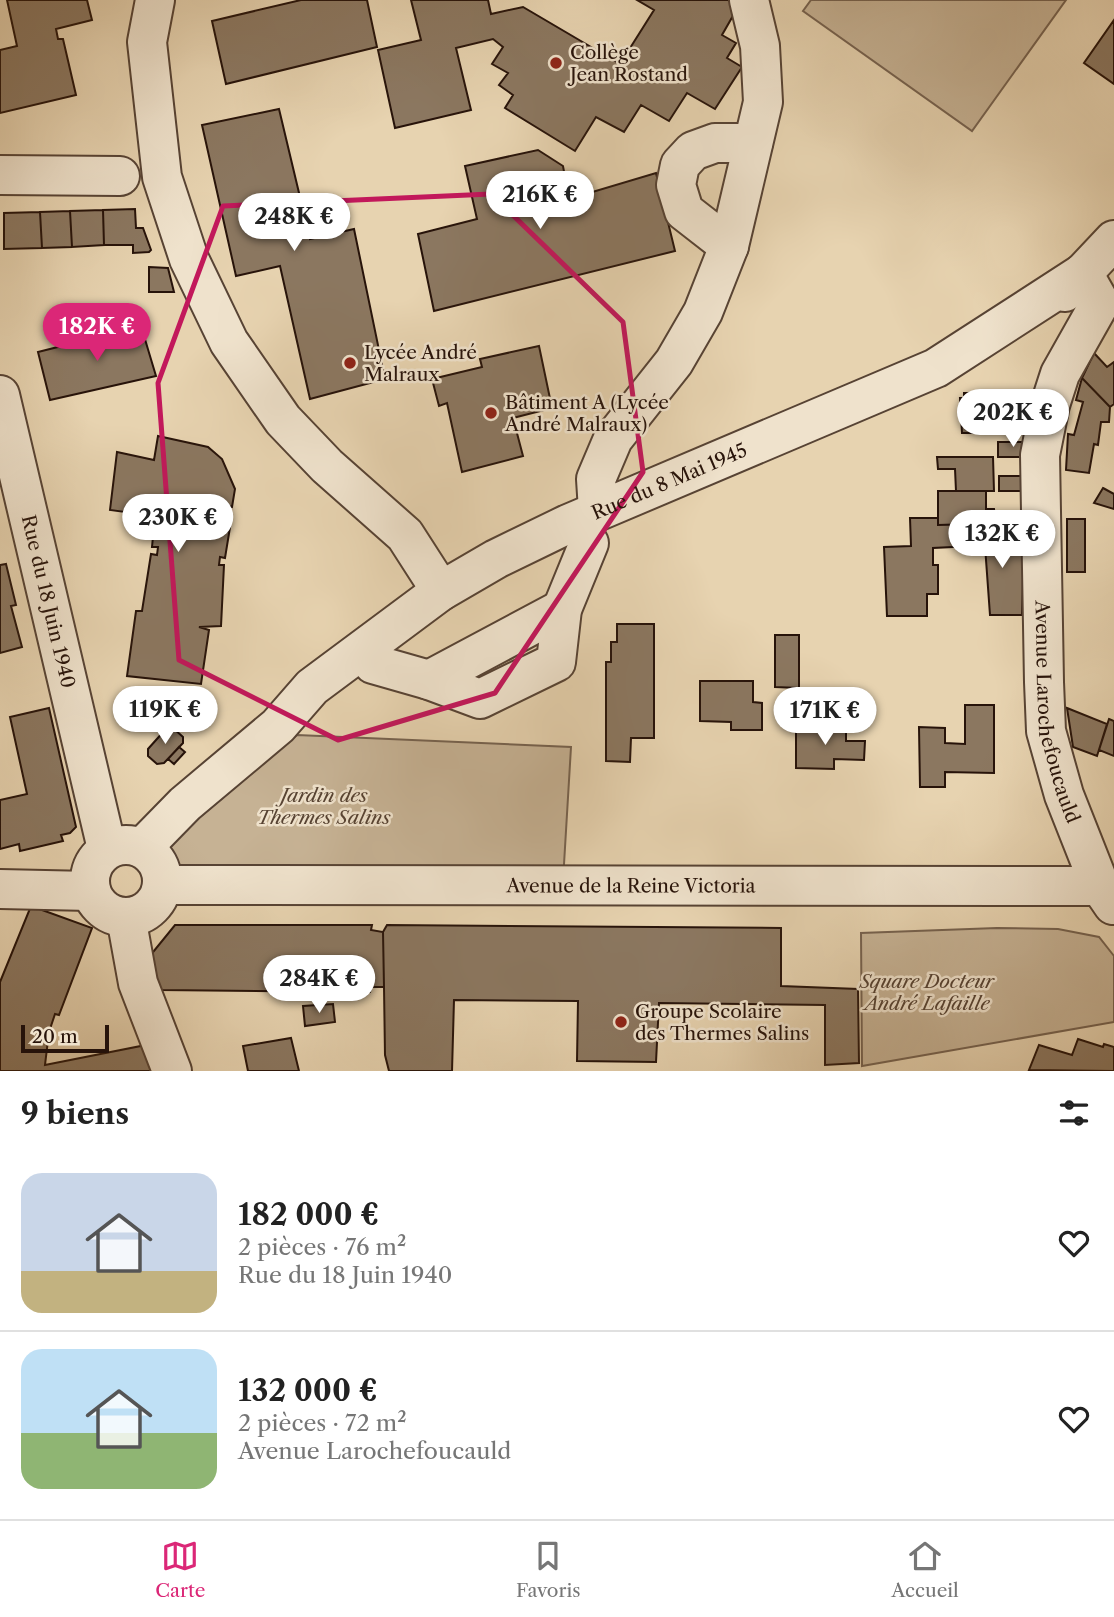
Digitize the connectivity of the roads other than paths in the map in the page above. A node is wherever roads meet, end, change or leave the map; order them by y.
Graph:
1 (155, 0) edge
2 (749, 0) edge
3 (753, 143) junction
4 (0, 175) edge
5 (120, 176) dead end
6 (1114, 240) edge
7 (729, 246) junction
8 (1083, 273) junction
9 (0, 395) edge
10 (16, 527) edge
11 (593, 527) junction
12 (441, 591) junction
13 (373, 664) junction
14 (278, 726) junction
15 (125, 849) junction
16 (162, 885) junction
17 (0, 889) edge
18 (90, 891) junction
19 (1107, 897) edge
20 (126, 917) junction
21 (172, 1071) edge

1 - 12 street
2 - 3 street
3 - 7 street
3 - 7 street
4 - 5 street
6 - 8 street, Rue du 8 Mai 1945
7 - 11 street
8 - 11 street, Rue du 8 Mai 1945
8 - 19 street, Avenue Larochefoucauld
9 - 10 street, Rue du 18 Juin 1940
10 - 15 street, Rue du 18 Juin 1940
11 - 12 street, Rue du 8 Mai 1945
11 - 13 street, Rue du 8 Mai 1945
11 - 13 street
12 - 14 street, Rue du 8 Mai 1945
13 - 14 street, Rue du 8 Mai 1945
14 - 15 street, Rue du 8 Mai 1945
15 - 16 street
15 - 18 street
16 - 19 street, Avenue de la Reine Victoria
16 - 20 street
17 - 18 street
18 - 20 street
20 - 21 street

